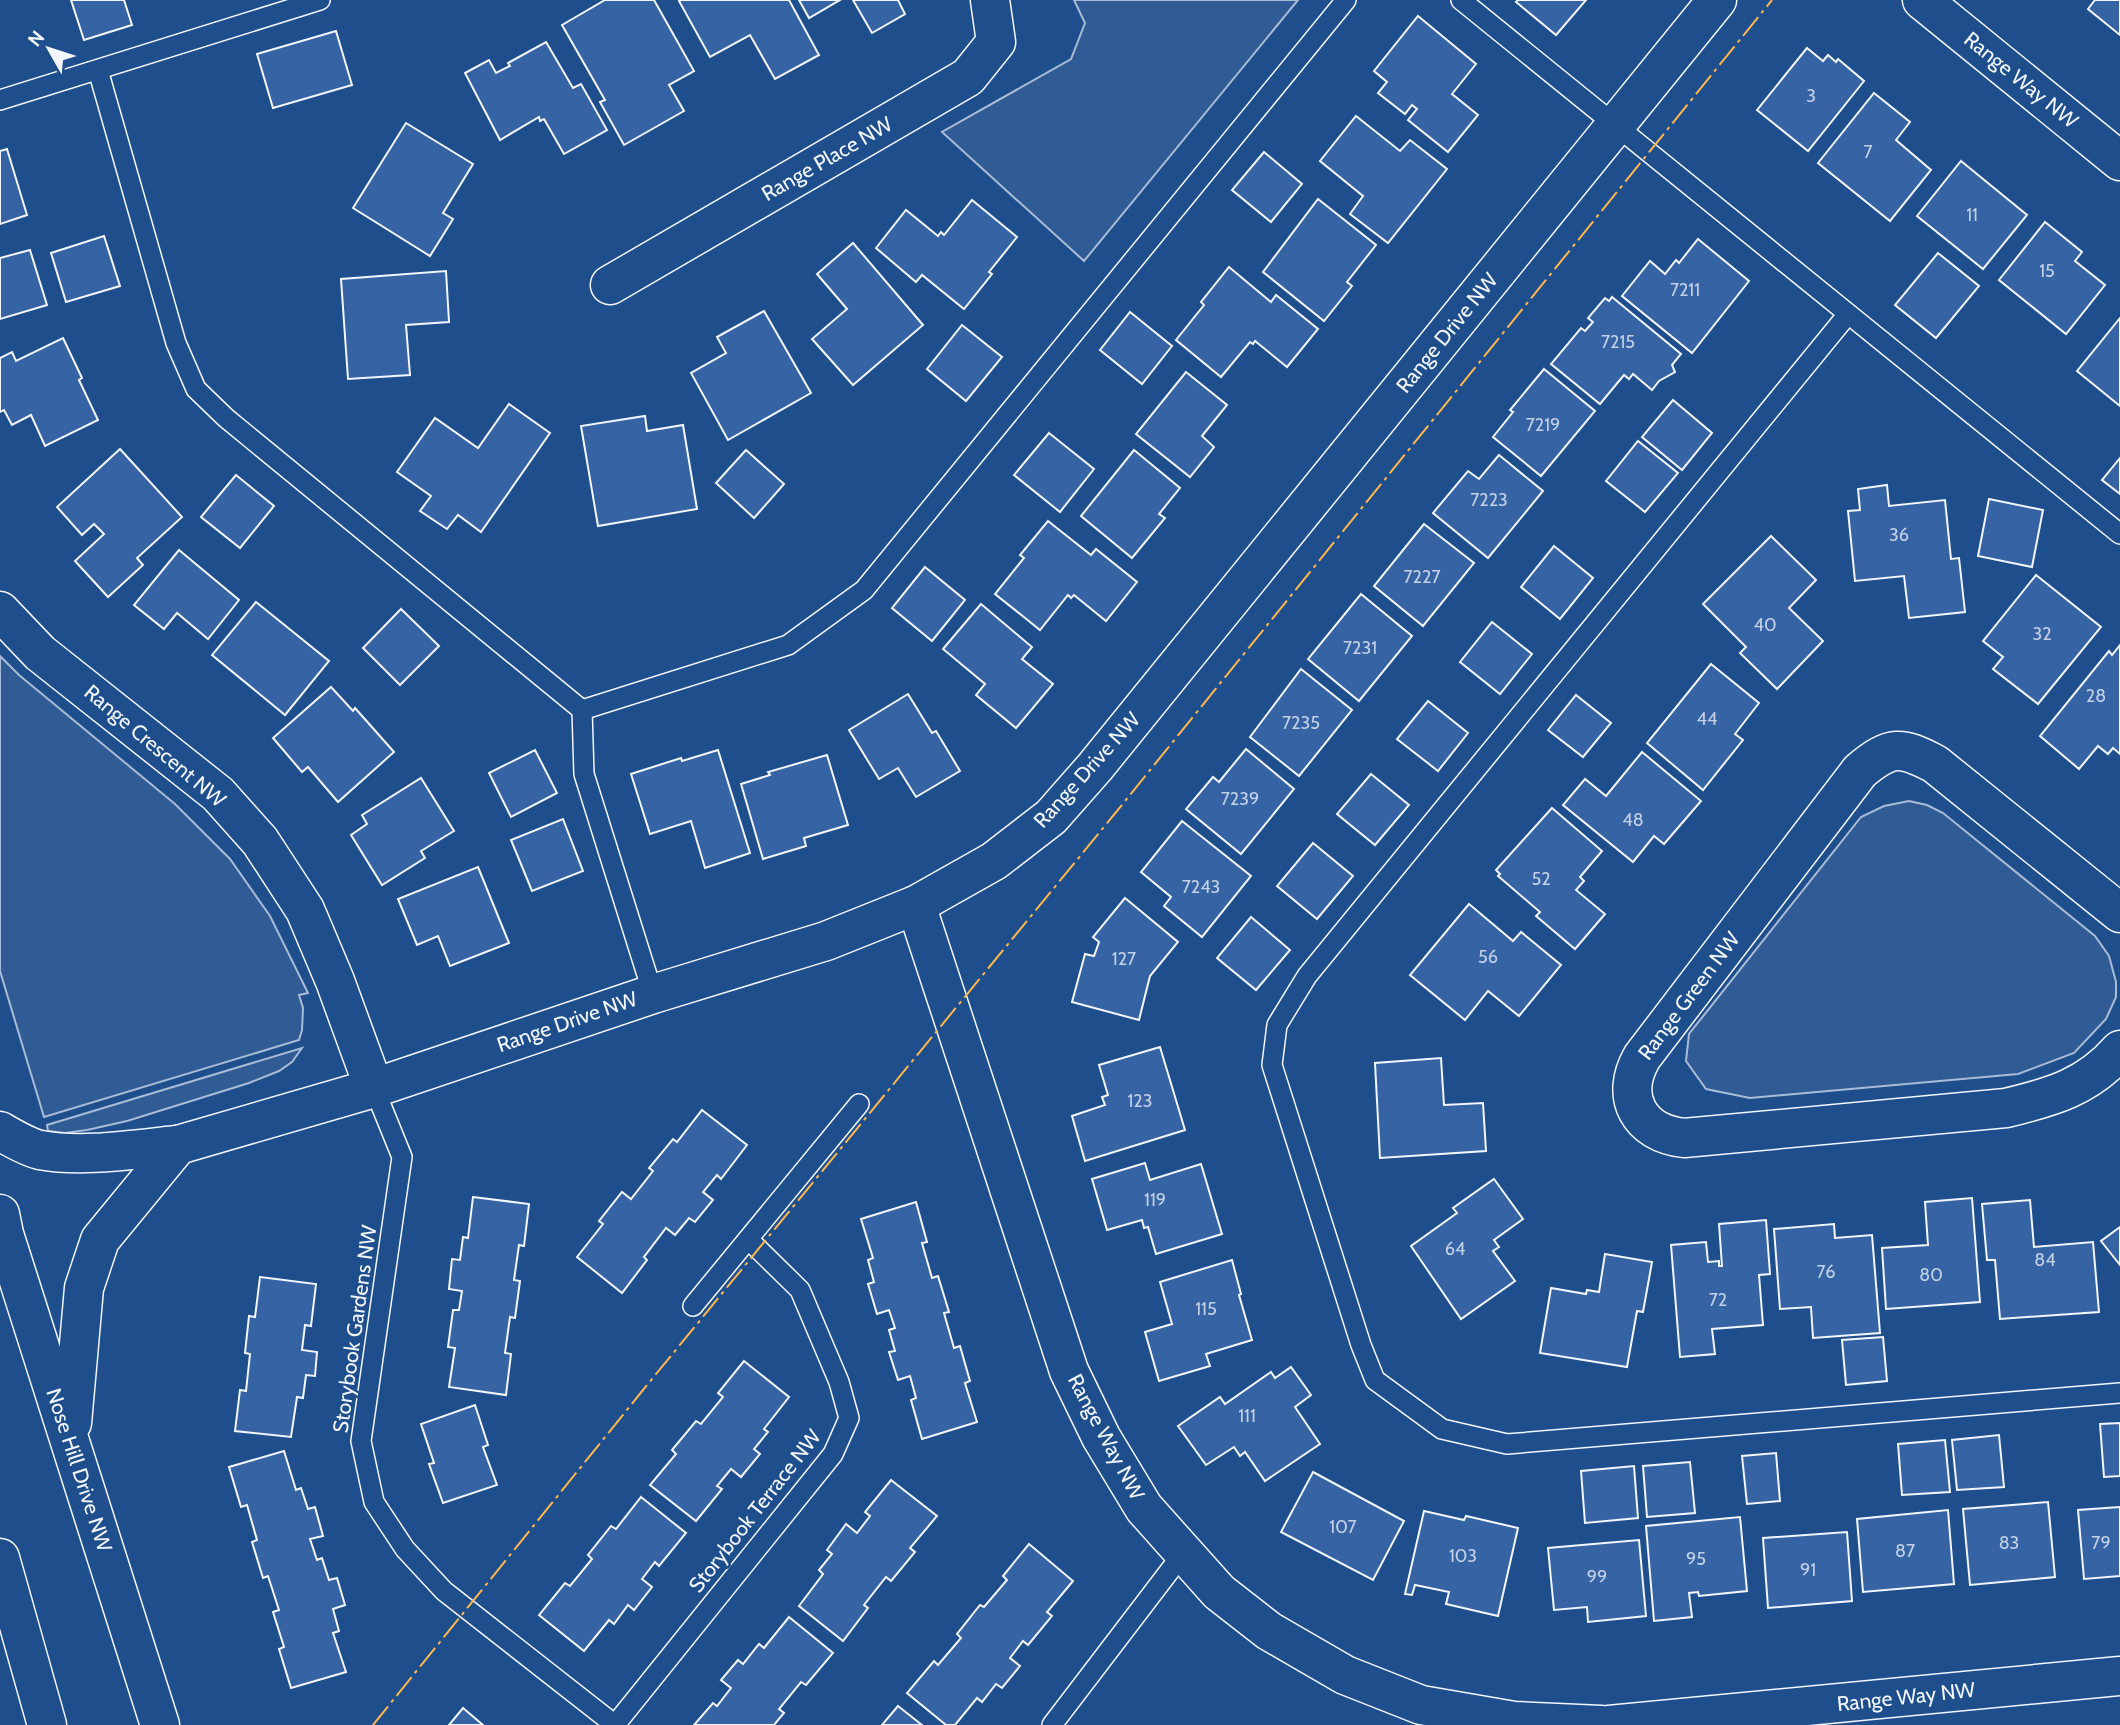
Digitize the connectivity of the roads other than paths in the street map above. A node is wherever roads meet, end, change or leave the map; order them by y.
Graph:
1 (320, 0) edge
2 (990, 0) edge
3 (1346, 0) edge
4 (1461, 0) edge
5 (1717, 0) edge
6 (1922, 0) edge
7 (98, 70) junction
8 (0, 100) edge
9 (1615, 125) junction
10 (2120, 161) edge
11 (610, 285) dead end
12 (1848, 314) junction
13 (2120, 534) edge
14 (0, 611) edge
15 (582, 710) junction
16 (916, 905) junction
17 (2120, 913) edge
18 (653, 994) junction
19 (2120, 1050) edge
20 (374, 1088) junction
21 (859, 1104) dead end
22 (0, 1131) edge
23 (178, 1145) junction
24 (0, 1214) edge
25 (749, 1240) junction
26 (693, 1306) dead end
27 (2120, 1393) edge
28 (70, 1442) junction
29 (1184, 1552) junction
30 (0, 1558) edge
31 (2120, 1676) edge
32 (47, 1725) edge
33 (160, 1725) edge
34 (615, 1725) edge
35 (1052, 1725) edge
36 (1601, 1725) edge
37 (1609, 1725) edge

1 - 7 lane
2 - 11 street, Range Place NW
3 - 15 lane
4 - 9 lane
5 - 9 street, Range Drive NW
6 - 10 street, Range Way NW
7 - 8 lane
7 - 15 lane
9 - 12 lane
9 - 16 street, Range Drive NW
12 - 13 lane
12 - 27 lane
14 - 20 street, Range Crescent NW
15 - 18 lane
16 - 18 street, Range Drive NW
16 - 29 street, Range Way NW
17 - 19 street, Range Green NW
18 - 20 street, Range Drive NW
20 - 23 street, Range Drive NW
20 - 34 lane, Storybook Gardens NW
21 - 25 lane
22 - 23 street, Range Drive NW
23 - 28 street
24 - 28 street, Nose Hill Drive NW
25 - 26 lane
25 - 34 lane, Storybook Terrace NW
28 - 33 street, Nose Hill Drive NW
29 - 35 lane
29 - 36 street, Range Way NW
30 - 32 street
31 - 37 street, Range Way NW

